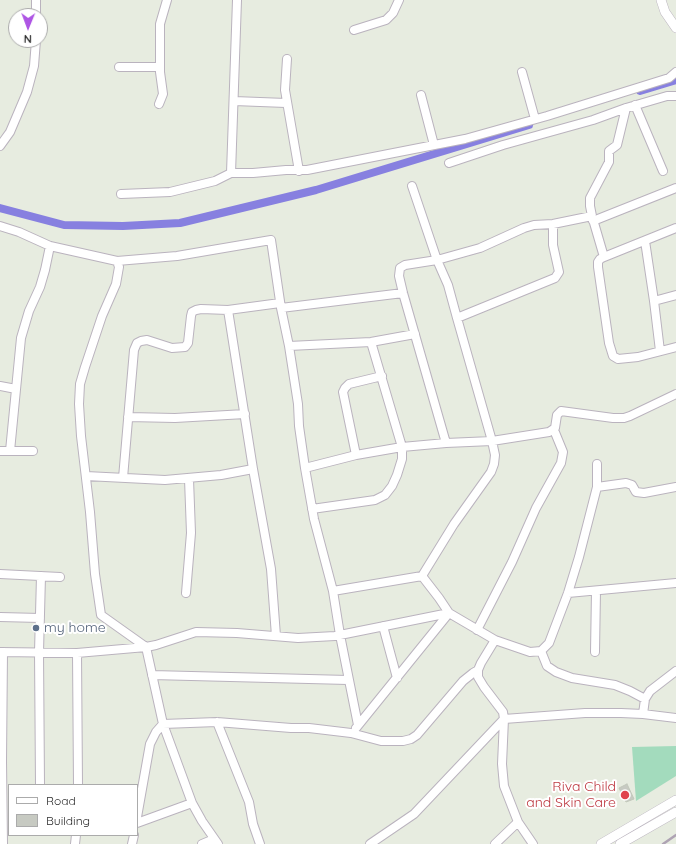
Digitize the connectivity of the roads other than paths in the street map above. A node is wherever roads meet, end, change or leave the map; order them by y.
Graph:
1 (167, 0) edge
2 (237, 0) edge
3 (399, 0) edge
4 (661, 0) edge
5 (676, 28) edge
6 (354, 30) dead end
7 (35, 48) edge
8 (287, 59) dead end
9 (119, 67) dead end
10 (160, 67) junction
11 (522, 72) dead end
12 (676, 72) edge
13 (420, 95) dead end
14 (676, 96) edge
15 (234, 101) junction
16 (286, 103) junction
17 (159, 104) dead end
18 (635, 105) junction
19 (626, 108) junction
20 (535, 119) junction
21 (434, 145) junction
22 (0, 146) edge
23 (449, 163) dead end
24 (299, 170) junction
25 (662, 171) dead end
26 (231, 172) junction
27 (412, 186) dead end
28 (676, 188) edge
29 (121, 194) dead end
30 (592, 218) junction
31 (553, 224) junction
32 (0, 226) edge
33 (676, 228) edge
34 (645, 241) junction
35 (50, 246) junction
36 (604, 257) junction
37 (437, 260) junction
38 (117, 261) junction
39 (403, 293) junction
40 (676, 295) edge
41 (654, 301) junction
42 (281, 306) junction
43 (228, 310) junction
44 (457, 318) junction
45 (415, 334) junction
46 (371, 342) junction
47 (289, 346) junction
48 (676, 347) edge
49 (660, 352) junction
50 (382, 376) junction
51 (0, 386) edge
52 (16, 389) junction
53 (676, 394) edge
54 (245, 414) junction
55 (128, 417) junction
56 (554, 430) junction
57 (492, 441) junction
58 (446, 443) junction
59 (402, 447) junction
60 (0, 451) edge
61 (10, 451) junction
62 (33, 451) dead end
63 (356, 455) junction
64 (597, 464) dead end
65 (304, 468) junction
66 (253, 469) junction
67 (86, 476) junction
68 (123, 478) junction
69 (189, 479) junction
70 (598, 487) junction
71 (676, 487) edge
72 (312, 509) junction
73 (0, 574) edge
74 (41, 576) junction
75 (422, 576) junction
76 (60, 577) dead end
77 (676, 583) edge
78 (333, 591) junction
79 (596, 591) junction
80 (186, 593) dead end
81 (568, 593) junction
82 (449, 614) junction
83 (0, 617) edge
84 (40, 618) junction
85 (383, 626) junction
86 (477, 630) junction
87 (340, 635) junction
88 (276, 636) junction
89 (495, 640) junction
90 (146, 647) junction
91 (541, 651) junction
92 (2, 652) edge
93 (38, 652) junction
94 (595, 652) dead end
95 (77, 653) junction
96 (478, 670) junction
97 (676, 671) edge
98 (152, 675) junction
99 (397, 678) junction
100 (348, 680) junction
101 (645, 699) junction
102 (643, 714) junction
103 (676, 718) edge
104 (504, 719) junction
105 (217, 722) junction
106 (163, 724) junction
107 (358, 725) junction
108 (351, 733) junction
109 (40, 784) edge
110 (78, 784) edge
111 (676, 800) edge
112 (192, 803) junction
113 (138, 811) edge
114 (676, 812) edge
115 (518, 822) junction
116 (138, 824) edge
117 (216, 842) edge
118 (3, 844) edge
119 (202, 844) edge
120 (260, 844) edge
121 (370, 844) edge
122 (494, 844) edge
123 (533, 844) edge
124 (601, 844) edge
125 (620, 844) edge

1 - 10 street
2 - 15 street
3 - 6 street
4 - 5 street
7 - 22 street
8 - 16 street
9 - 10 street
10 - 17 street
11 - 20 street
12 - 20 street
13 - 21 street
14 - 18 street
15 - 16 street
15 - 26 street
16 - 24 street
18 - 19 street
18 - 25 street
19 - 23 street
19 - 30 street
20 - 21 street
21 - 24 street
24 - 26 street
26 - 29 street
27 - 37 street
28 - 30 street
30 - 31 street
30 - 36 street
31 - 37 street
31 - 44 street
32 - 35 street
33 - 34 street
34 - 36 street
34 - 41 street
35 - 38 street
35 - 52 street
36 - 49 street
37 - 39 street
37 - 44 street
38 - 42 street
38 - 67 street
39 - 42 street
39 - 45 street
40 - 41 street
41 - 49 street
42 - 43 street
42 - 47 street
43 - 54 street
43 - 55 street
44 - 57 street
45 - 46 street
45 - 58 street
46 - 47 street
46 - 50 street
47 - 65 street
48 - 49 street
50 - 59 street
50 - 63 street
51 - 52 street
52 - 61 street
53 - 56 street
54 - 55 street
54 - 66 street
55 - 68 street
56 - 57 street
56 - 86 street
57 - 58 street
57 - 75 street
58 - 59 street
59 - 63 street
59 - 72 street
60 - 61 street
61 - 62 street
63 - 65 street
64 - 70 street
65 - 72 street
66 - 69 street
66 - 88 street
67 - 68 street
67 - 90 street
68 - 69 street
69 - 80 street
70 - 71 street
70 - 81 street
72 - 78 street
73 - 74 street
74 - 76 street
74 - 84 street
75 - 78 street
75 - 82 street
77 - 79 street
78 - 87 street
79 - 81 street
79 - 94 street
81 - 91 street
82 - 85 street
82 - 86 street
82 - 99 street
83 - 84 street
84 - 93 street
85 - 87 street
85 - 99 street
86 - 89 street
87 - 88 street
87 - 100 street
88 - 90 street
89 - 91 street
89 - 96 street
90 - 95 street
90 - 98 street
91 - 101 street
92 - 93 street
92 - 118 street
93 - 95 street
93 - 109 street
95 - 110 street
96 - 104 street
96 - 108 street
97 - 101 street
98 - 100 street
98 - 106 street
99 - 107 street
100 - 107 street
101 - 102 street
102 - 103 street
102 - 104 street
104 - 115 street
104 - 121 street
105 - 106 street
105 - 108 street
105 - 120 street
106 - 112 street
106 - 113 street
107 - 108 street
111 - 124 street
112 - 116 street
112 - 117 street
114 - 125 street
115 - 122 street
115 - 123 street
117 - 119 street

